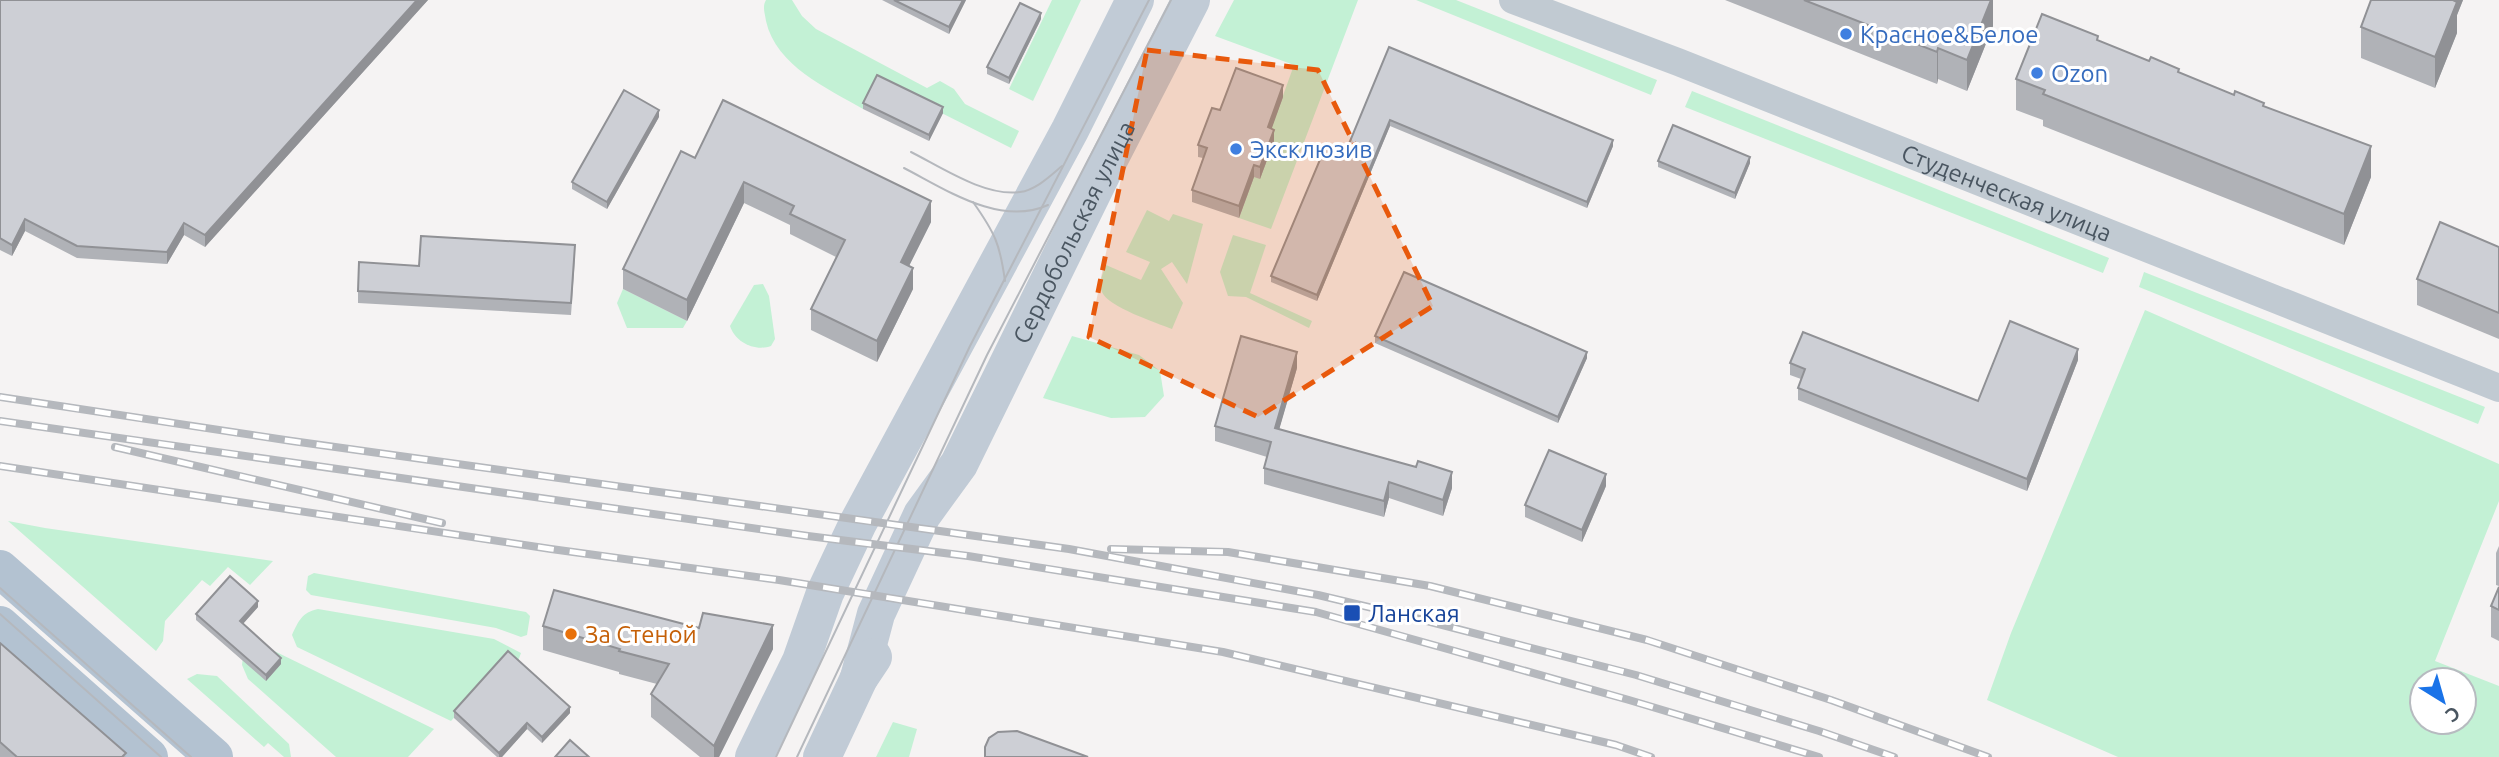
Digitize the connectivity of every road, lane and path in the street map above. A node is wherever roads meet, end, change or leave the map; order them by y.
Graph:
1 (1135, 0) edge
2 (1191, 0) edge
3 (1513, 0) edge
4 (2499, 388) edge
5 (0, 569) edge
6 (0, 625) edge
7 (149, 757) edge
8 (214, 757) edge
9 (754, 757) edge
10 (822, 757) edge

1 - 9 main road, Сердобольская улица
2 - 10 main road, Сердобольская улица
3 - 4 street, Студенческая улица
5 - 8 main road
6 - 7 main road

